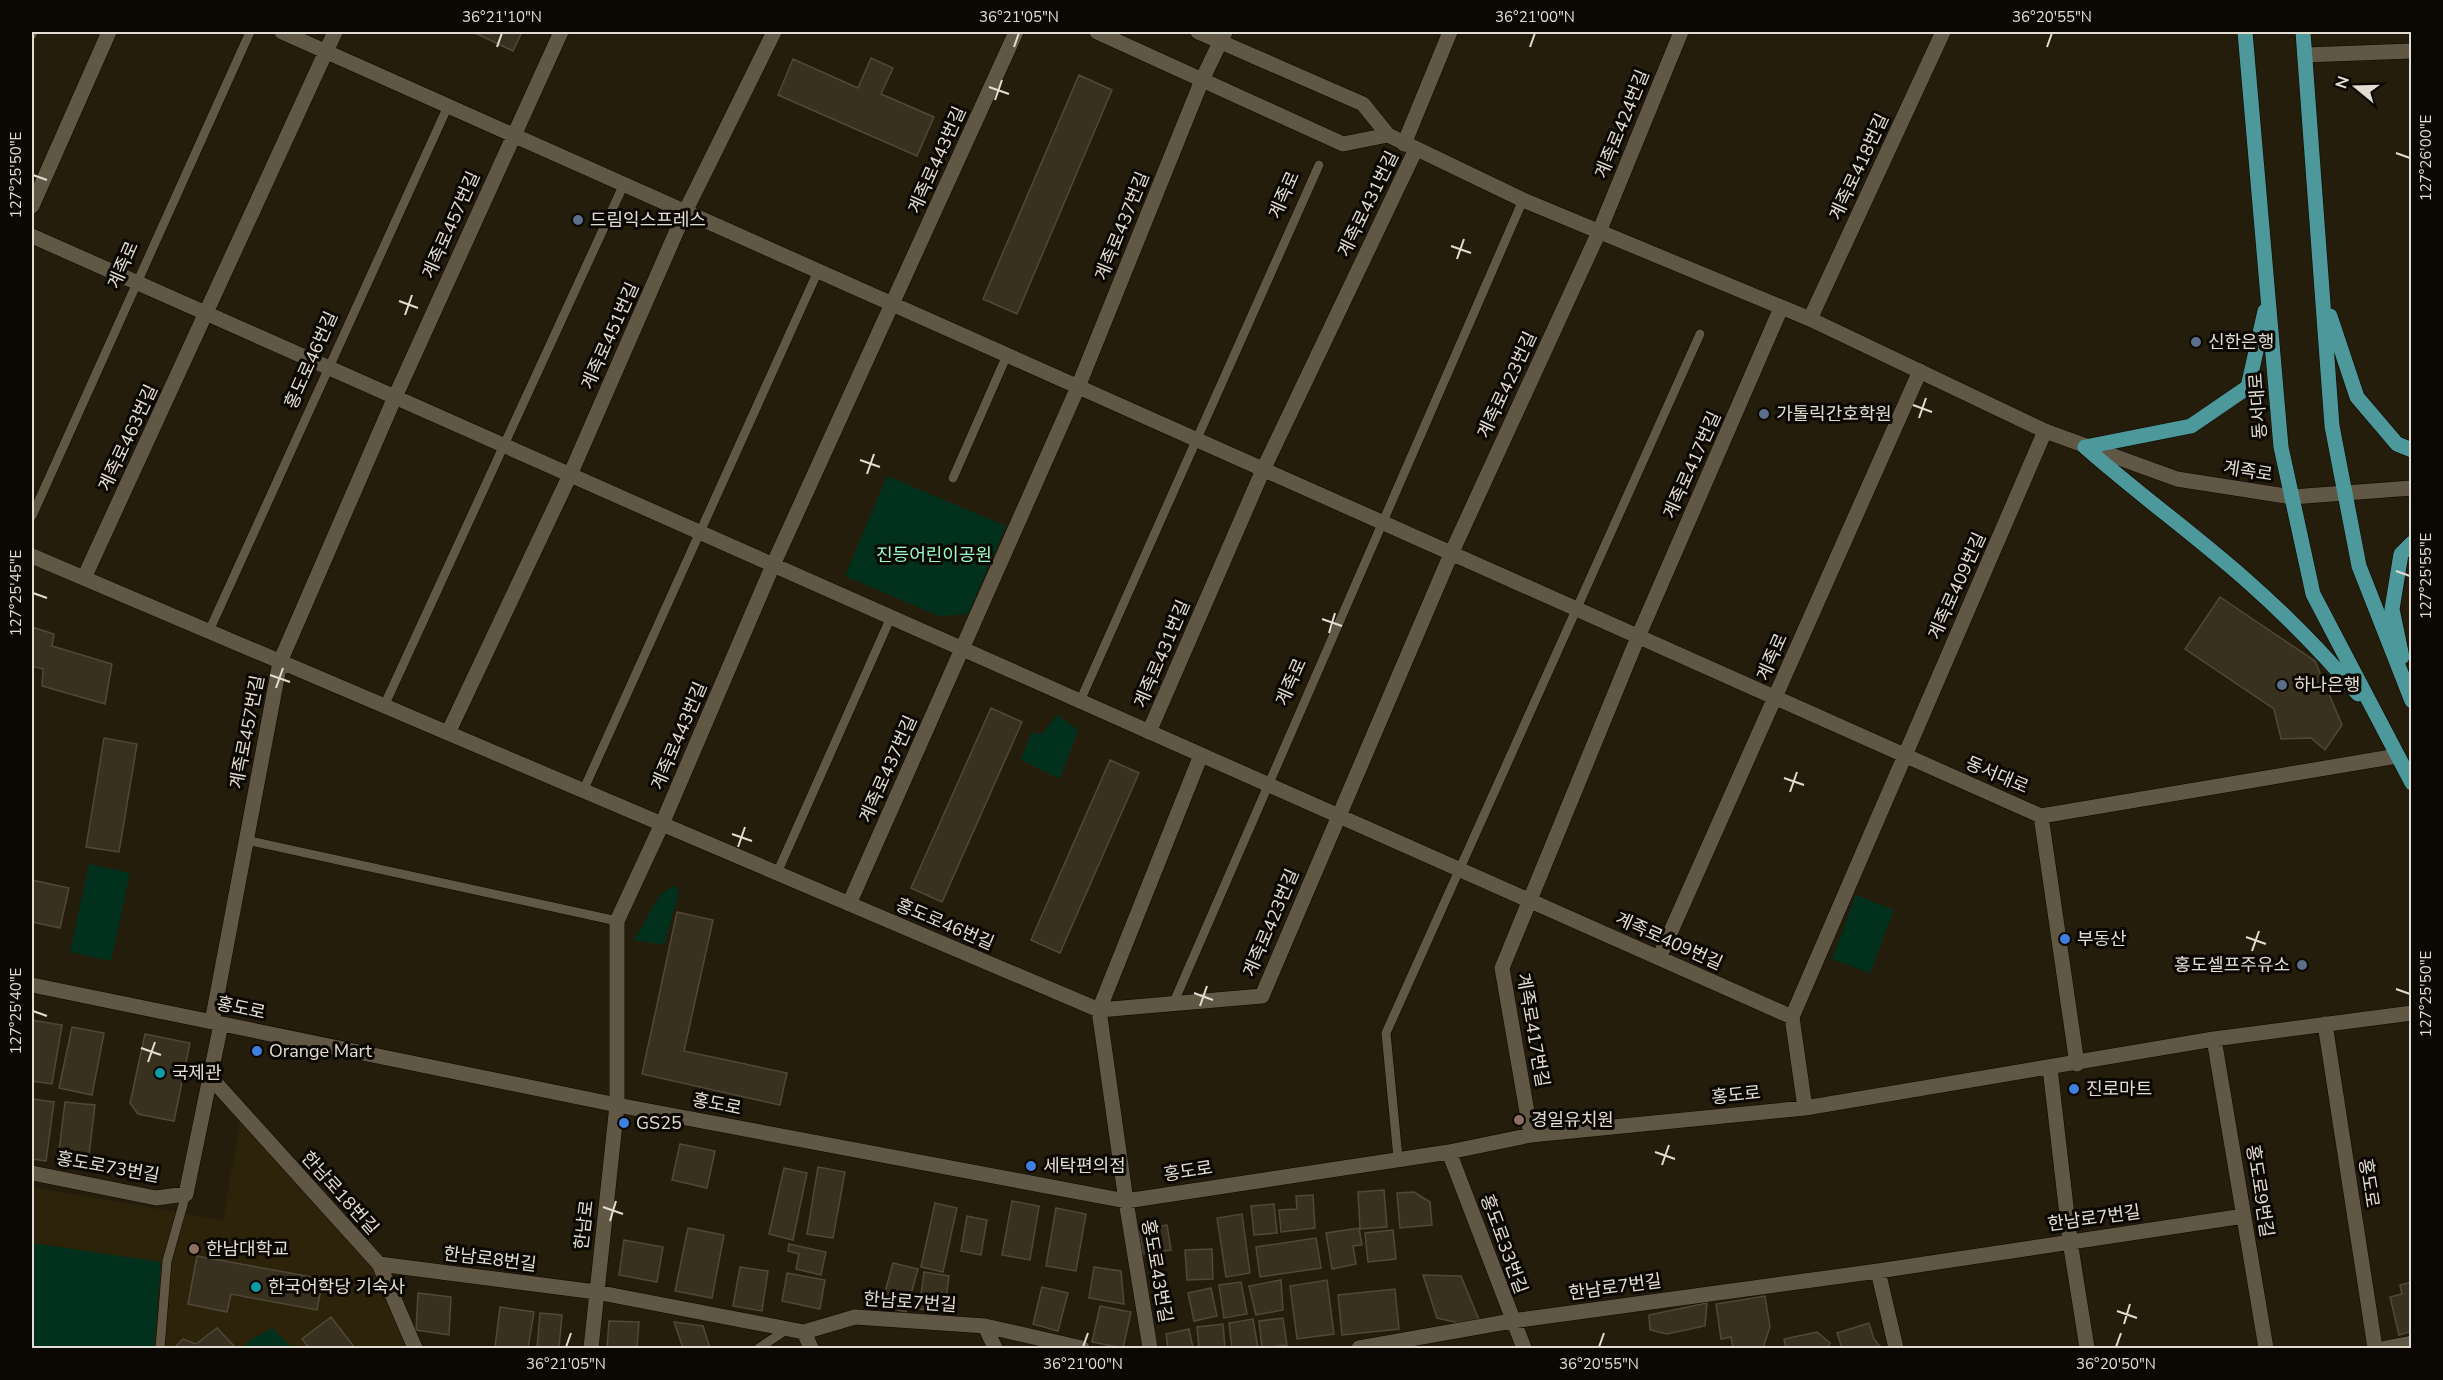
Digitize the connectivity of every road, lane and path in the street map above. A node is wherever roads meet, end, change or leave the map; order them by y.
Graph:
1 (109, 32) edge
2 (250, 32) edge
3 (282, 32) edge
4 (335, 32) edge
5 (561, 32) edge
6 (774, 32) edge
7 (1016, 32) edge
8 (1097, 32) edge
9 (1198, 32) edge
10 (1450, 32) edge
11 (1680, 32) edge
12 (1943, 32) edge
13 (2245, 32) edge
14 (2303, 32) edge
15 (1223, 37) edge
16 (2412, 51) edge
17 (327, 52) junction
18 (2305, 55) junction
19 (1202, 80) junction
20 (448, 106) junction
21 (513, 135) junction
22 (1388, 135) junction
23 (1410, 146) junction
24 (1319, 165) dead end
25 (624, 184) junction
26 (1523, 200) junction
27 (32, 206) edge
28 (685, 212) junction
29 (1599, 232) junction
30 (32, 236) edge
31 (818, 271) junction
32 (136, 282) junction
33 (2269, 293) junction
34 (2322, 295) junction
35 (893, 305) junction
36 (1781, 308) junction
37 (207, 314) junction
38 (1810, 319) junction
39 (1700, 334) dead end
40 (1007, 355) junction
41 (328, 368) junction
42 (1920, 371) junction
43 (1078, 387) junction
44 (395, 397) junction
45 (2045, 431) junction
46 (1196, 440) junction
47 (505, 446) junction
48 (2085, 447) junction
49 (2412, 450) edge
50 (1263, 470) junction
51 (570, 475) junction
52 (953, 478) dead end
53 (2412, 488) edge
54 (2344, 492) junction
55 (2292, 497) junction
56 (32, 516) edge
57 (1382, 523) junction
58 (700, 533) junction
59 (2412, 543) edge
60 (1451, 554) junction
61 (32, 556) edge
62 (773, 565) junction
63 (84, 578) junction
64 (1576, 610) junction
65 (891, 617) junction
66 (209, 632) junction
67 (1638, 637) junction
68 (962, 649) junction
69 (280, 662) junction
70 (1775, 699) junction
71 (1080, 701) junction
72 (2412, 701) edge
73 (384, 706) junction
74 (2373, 711) junction
75 (1149, 732) junction
76 (448, 733) junction
77 (1201, 755) junction
78 (1904, 756) junction
79 (2397, 756) junction
80 (2412, 783) edge
81 (1268, 784) junction
82 (584, 791) junction
83 (1338, 815) junction
84 (2041, 816) junction
85 (662, 824) junction
86 (246, 840) junction
87 (1459, 869) junction
88 (777, 873) junction
89 (1530, 901) junction
90 (849, 904) junction
91 (617, 921) junction
92 (1659, 958) junction
93 (32, 985) edge
94 (1173, 1004) junction
95 (1099, 1010) junction
96 (2412, 1013) edge
97 (1791, 1017) junction
98 (217, 1023) junction
99 (2325, 1024) junction
100 (2214, 1040) junction
101 (2077, 1064) junction
102 (2050, 1068) junction
103 (212, 1079) junction
104 (617, 1105) junction
105 (1805, 1108) junction
106 (1531, 1136) junction
107 (1449, 1152) junction
108 (1398, 1158) junction
109 (32, 1173) edge
110 (186, 1194) junction
111 (1126, 1201) junction
112 (2244, 1216) junction
113 (2070, 1240) junction
114 (379, 1264) junction
115 (1878, 1271) junction
116 (596, 1292) junction
117 (1512, 1321) junction
118 (985, 1326) junction
119 (786, 1330) junction
120 (804, 1332) junction
121 (2412, 1343) edge
122 (160, 1348) edge
123 (416, 1348) edge
124 (591, 1348) edge
125 (759, 1348) edge
126 (811, 1348) edge
127 (994, 1348) edge
128 (1082, 1348) edge
129 (1150, 1348) edge
130 (1359, 1348) edge
131 (1524, 1348) edge
132 (1896, 1348) edge
133 (2087, 1348) edge
134 (2266, 1348) edge
135 (2375, 1348) edge
136 (2386, 1348) edge

1 - 27 street
2 - 32 lane, 계족로
3 - 17 street
4 - 17 street, 계족로463번길
5 - 21 street, 계족로457번길
6 - 28 street, 계족로451번길
7 - 35 street, 계족로443번길
8 - 19 street
9 - 15 street, 계족로
10 - 23 street, 계족로431번길
11 - 29 street, 계족로424번길
12 - 38 street, 계족로418번길
13 - 33 main road, 동서대로
14 - 18 main road
15 - 19 street, 계족로437번길
15 - 22 street, 계족로
16 - 18 street
17 - 20 street
17 - 37 street, 계족로463번길
18 - 34 main road
19 - 22 street
19 - 43 street, 계족로437번길
20 - 21 street
20 - 41 lane, 홍도로46번길
21 - 25 street
21 - 44 street, 계족로457번길
22 - 23 street, 계족로
23 - 26 street, 계족로
23 - 50 street, 계족로431번길
24 - 46 lane, 계족로
25 - 28 street
25 - 47 lane
26 - 29 street, 계족로
26 - 57 lane, 계족로
28 - 31 street
28 - 51 street, 계족로451번길
29 - 36 street, 계족로
29 - 60 street, 계족로423번길
30 - 32 street
31 - 35 street
31 - 58 lane
32 - 37 street
32 - 56 lane, 계족로
33 - 48 main road
33 - 55 main road, 동서대로
34 - 49 main road
34 - 54 main road
35 - 40 street
35 - 62 street, 계족로443번길
36 - 38 street, 계족로
36 - 67 street, 계족로417번길
37 - 41 street
37 - 63 street, 계족로463번길
38 - 42 street, 계족로
39 - 64 lane
40 - 43 street
40 - 52 lane
41 - 44 street
41 - 66 lane, 홍도로46번길
42 - 45 street, 계족로
42 - 70 street, 계족로
43 - 46 street
43 - 68 street, 계족로437번길
44 - 47 street
44 - 69 street, 계족로457번길
45 - 48 street, 계족로
45 - 78 street, 계족로409번길
46 - 50 street
46 - 71 lane, 계족로
47 - 51 street
47 - 73 lane
48 - 55 street, 계족로
48 - 74 main road
50 - 57 street
50 - 75 street, 계족로431번길
51 - 58 street
51 - 76 street, 계족로451번길
53 - 54 street, 계족로
54 - 55 street, 계족로
54 - 72 main road
55 - 74 main road, 동서대로
57 - 60 street
57 - 81 lane, 계족로
58 - 62 street
58 - 82 lane
59 - 72 main road
60 - 64 street
60 - 83 street, 계족로423번길
61 - 63 street, 홍도로46번길
62 - 65 street
62 - 85 street, 계족로443번길
63 - 66 street, 홍도로46번길
64 - 67 street
64 - 87 lane
65 - 68 street
65 - 88 lane
66 - 69 street, 홍도로46번길
67 - 70 street
67 - 89 street, 계족로417번길
68 - 71 street, 계족로431번길
68 - 90 street, 계족로437번길
69 - 73 street, 홍도로46번길
69 - 86 street, 계족로457번길
70 - 78 street
70 - 92 street, 계족로
71 - 75 street, 계족로431번길
73 - 76 street, 홍도로46번길
74 - 79 main road, 동서대로
75 - 77 street
76 - 82 street, 홍도로46번길
77 - 81 street
77 - 95 street
78 - 84 street, 동서대로
78 - 97 street, 계족로409번길
79 - 80 main road, 동서대로
79 - 84 street, 동서대로
81 - 83 street
81 - 94 lane
82 - 85 street, 홍도로46번길
83 - 87 street
83 - 94 street, 계족로423번길
84 - 101 street
85 - 88 street, 홍도로46번길
85 - 91 street, 계족로443번길
86 - 91 lane
86 - 98 street, 계족로457번길
87 - 89 street
87 - 108 lane
88 - 90 street, 홍도로46번길
89 - 92 street, 계족로409번길
89 - 106 street, 계족로417번길
90 - 95 street, 홍도로46번길
91 - 104 street, 계족로443번길
92 - 97 street, 계족로409번길
93 - 98 street, 홍도로
94 - 95 street, 계족로423번길
95 - 111 street
96 - 99 street, 홍도로
97 - 105 street
98 - 103 street
98 - 104 street, 홍도로
99 - 100 street, 홍도로
99 - 135 street, 홍도로
100 - 101 street, 홍도로
100 - 112 street, 홍도로9번길
101 - 102 street, 홍도로
102 - 105 street, 홍도로
102 - 113 street
103 - 110 street
103 - 114 street, 한남로18번길
104 - 111 street, 홍도로
104 - 116 street, 한남로
105 - 106 street, 홍도로
106 - 107 street, 홍도로
107 - 108 street, 홍도로
107 - 117 street, 홍도로33번길
108 - 111 street, 홍도로
109 - 110 street, 홍도로73번길
110 - 122 lane
111 - 129 street, 홍도로43번길
112 - 113 street, 한남로7번길
112 - 134 street, 홍도로9번길
113 - 115 street, 한남로7번길
113 - 133 street
114 - 116 street, 한남로8번길
114 - 123 street, 한남로18번길
115 - 117 street, 한남로7번길
115 - 132 street
116 - 119 street, 한남로7번길
116 - 124 street, 한남로
117 - 130 street, 한남로7번길
117 - 131 street, 홍도로33번길
118 - 120 street, 한남로7번길
118 - 127 street
118 - 128 street, 한남로7번길
119 - 120 street, 한남로7번길
119 - 125 lane
120 - 126 street
121 - 136 street

